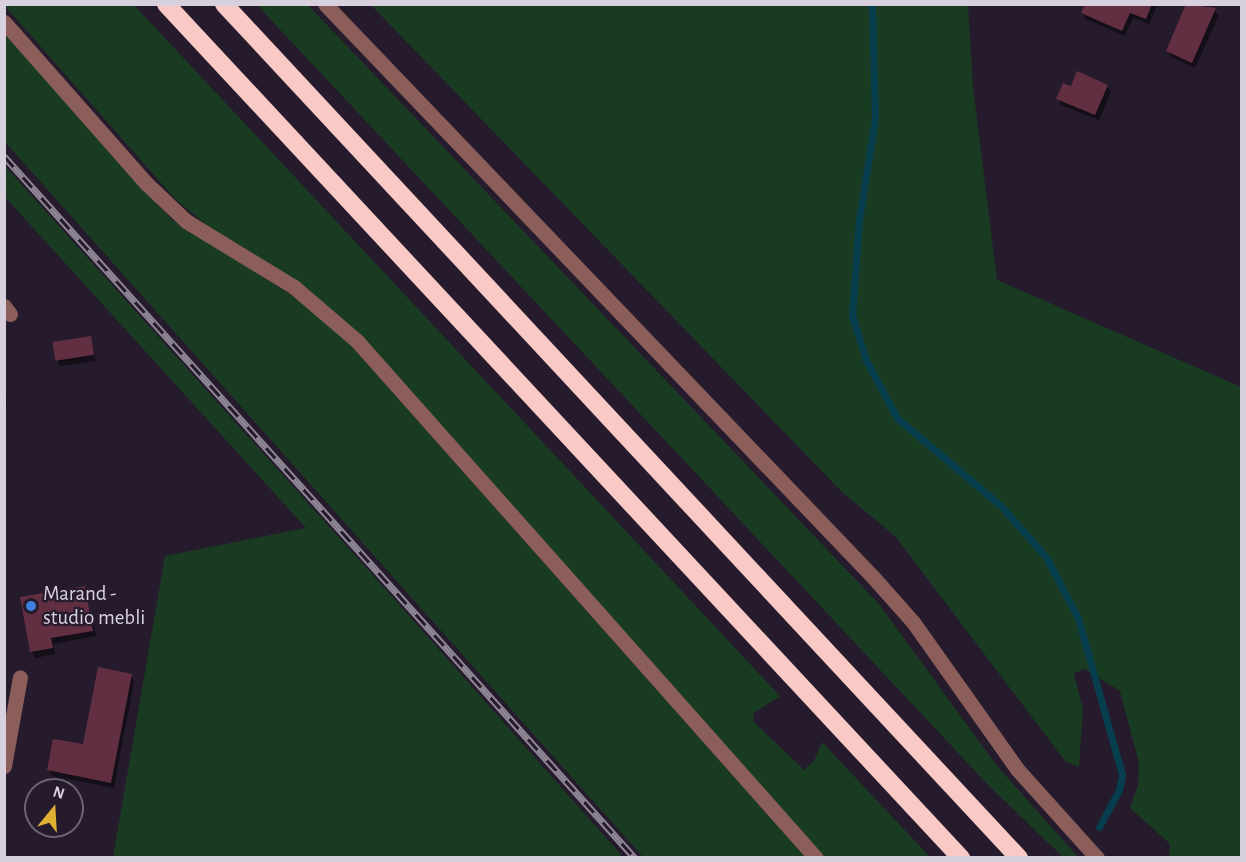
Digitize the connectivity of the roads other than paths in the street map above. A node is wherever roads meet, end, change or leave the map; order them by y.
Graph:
1 (166, 4) edge
2 (224, 4) edge
3 (325, 4) edge
4 (4, 22) edge
5 (20, 677) dead end
6 (4, 766) edge
7 (816, 858) edge
8 (961, 858) edge
9 (1019, 858) edge
10 (1097, 858) edge

1 - 8 highway
2 - 9 highway
3 - 10 street
4 - 7 street
5 - 6 street

